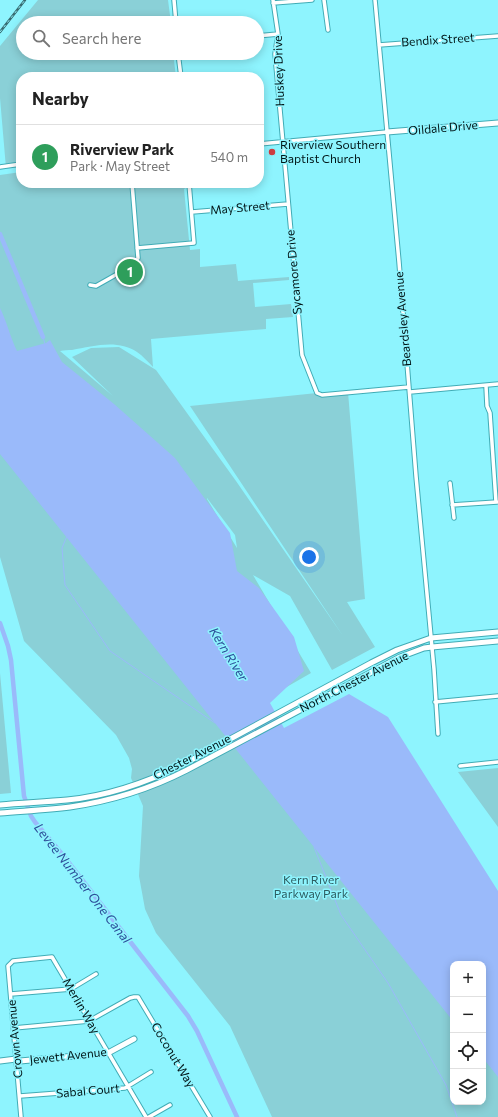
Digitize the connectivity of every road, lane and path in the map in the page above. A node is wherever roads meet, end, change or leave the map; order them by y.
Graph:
1 (174, 0) edge
2 (312, 0) edge
3 (324, 0) edge
4 (375, 0) edge
5 (273, 1) edge
6 (175, 16) edge
7 (328, 30) dead end
8 (278, 34) junction
9 (264, 35) edge
10 (498, 36) edge
11 (379, 45) junction
12 (179, 60) edge
13 (180, 72) edge
14 (498, 123) edge
15 (387, 132) junction
16 (283, 142) junction
17 (264, 144) edge
18 (16, 165) edge
19 (0, 167) edge
20 (132, 188) edge
21 (190, 188) edge
22 (288, 204) junction
23 (192, 212) junction
24 (137, 248) junction
25 (90, 285) dead end
26 (498, 384) edge
27 (486, 386) junction
28 (409, 387) junction
29 (410, 392) junction
30 (450, 484) dead end
31 (497, 502) edge
32 (452, 505) junction
33 (454, 518) dead end
34 (498, 632) edge
35 (431, 638) junction
36 (498, 641) edge
37 (432, 647) junction
38 (498, 696) edge
39 (436, 702) junction
40 (285, 709) joint
41 (283, 719) joint
42 (438, 734) dead end
43 (498, 762) edge
44 (460, 766) dead end
45 (0, 805) edge
46 (0, 813) edge
47 (11, 963) joint
48 (96, 974) dead end
49 (71, 989) junction
50 (11, 994) junction
51 (89, 1021) junction
52 (14, 1028) junction
53 (134, 1039) dead end
54 (108, 1053) junction
55 (16, 1059) junction
56 (0, 1061) edge
57 (152, 1072) dead end
58 (128, 1086) junction
59 (20, 1096) junction
60 (170, 1105) dead end
61 (22, 1117) edge
62 (146, 1117) edge
63 (150, 1117) edge
64 (210, 1117) edge

1 - 6 street
2 - 5 street
3 - 7 street
4 - 11 street, Beardsley Avenue
5 - 8 street, Huskey Drive
8 - 9 street
8 - 16 street, Huskey Drive
10 - 11 street, Bendix Street
11 - 15 street, Beardsley Avenue
12 - 13 street
14 - 15 main road, Oildale Drive
15 - 16 street
15 - 28 street, Beardsley Avenue
16 - 17 street
16 - 22 street, Sycamore Drive
18 - 19 street
20 - 24 street
21 - 23 street
22 - 23 street, May Street
22 - 28 street, Sycamore Drive
23 - 24 street
24 - 25 street
26 - 27 street
27 - 29 street
27 - 31 street
28 - 29 street, Beardsley Avenue
29 - 35 street, Beardsley Avenue
30 - 32 street
31 - 32 street
32 - 33 street
34 - 35 main road, North Chester Avenue
35 - 37 street, Beardsley Avenue
35 - 40 main road, North Chester Avenue
36 - 37 main road, North Chester Avenue
37 - 39 street, Beardsley Avenue
37 - 41 main road, North Chester Avenue
38 - 39 street
39 - 42 street, Beardsley Avenue
40 - 45 main road, Chester Avenue
41 - 46 main road, Chester Avenue
43 - 44 street
47 - 49 street, Merlin Way
47 - 50 street, Crown Avenue
48 - 49 street
49 - 50 street
49 - 51 street, Merlin Way
50 - 52 street, Crown Avenue
51 - 52 street
51 - 54 street, Merlin Way
51 - 64 street, Coconut Way
52 - 55 street, Crown Avenue
53 - 54 main road, Jewett Avenue
54 - 55 main road, Jewett Avenue
54 - 58 street, Merlin Way
55 - 56 main road, Jewett Avenue
55 - 59 street, Crown Avenue
57 - 58 street, Sabal Court
58 - 59 street, Sabal Court
58 - 62 street, Merlin Way
59 - 61 street, Crown Avenue
60 - 63 street

